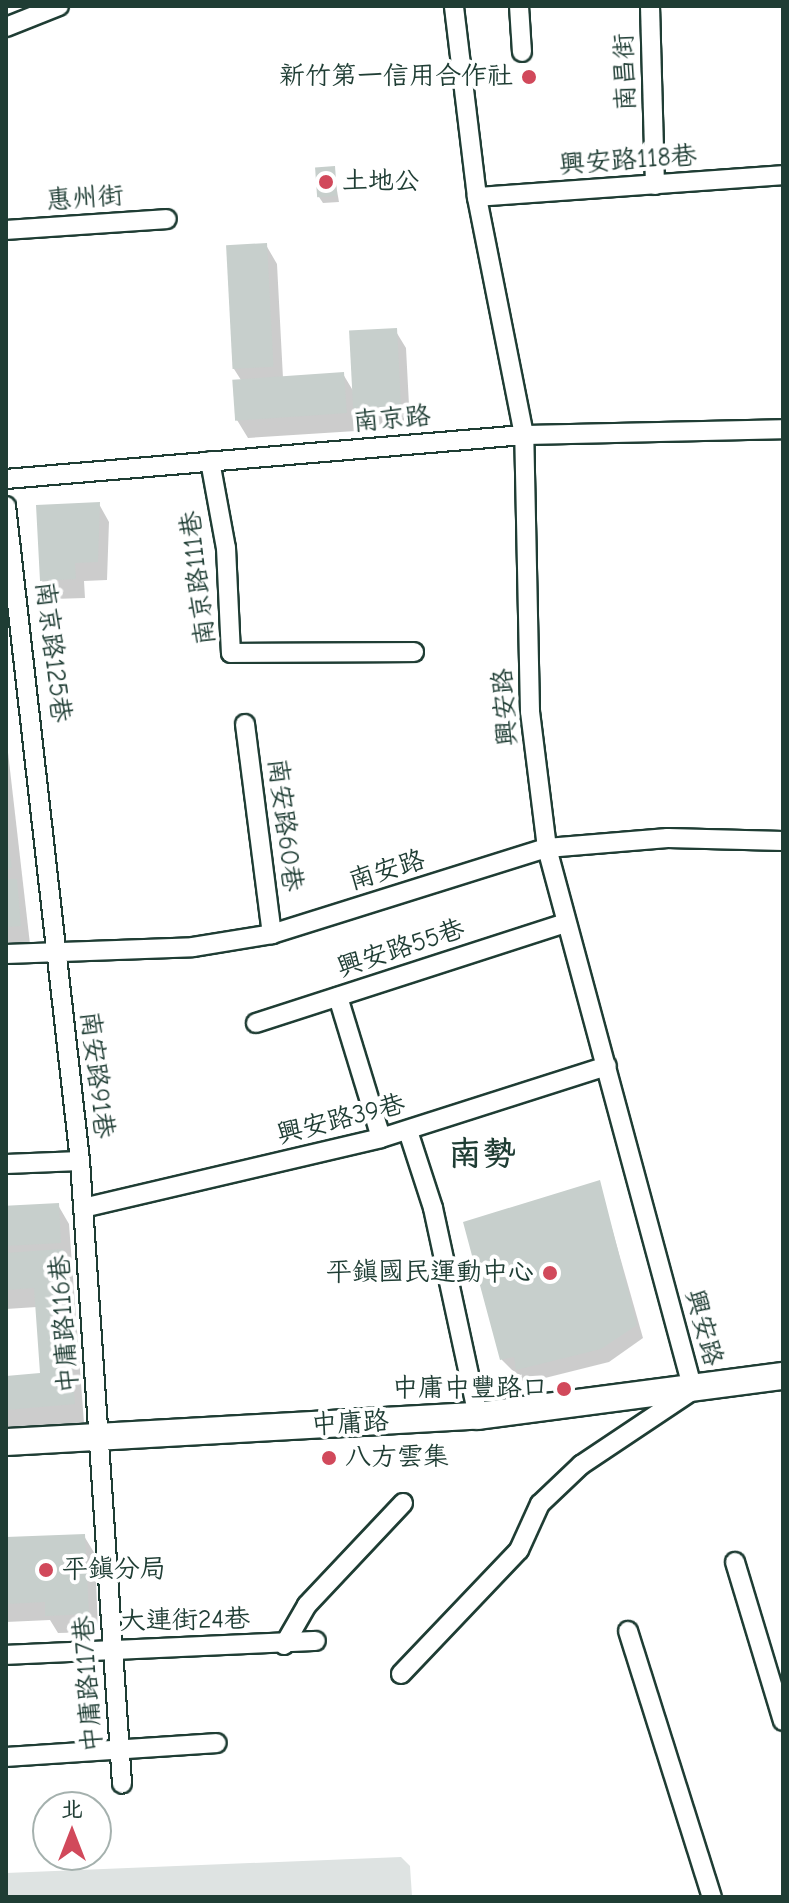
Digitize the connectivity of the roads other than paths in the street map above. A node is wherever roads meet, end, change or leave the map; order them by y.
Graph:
1 (59, 6) edge
2 (454, 6) edge
3 (519, 6) edge
4 (650, 6) edge
5 (6, 27) edge
6 (522, 52) dead end
7 (783, 175) edge
8 (655, 185) junction
9 (477, 197) junction
10 (167, 219) dead end
11 (6, 230) edge
12 (783, 429) edge
13 (524, 435) junction
14 (210, 461) junction
15 (6, 479) edge
16 (6, 506) edge
17 (414, 652) dead end
18 (245, 724) dead end
19 (783, 841) edge
20 (547, 848) junction
21 (562, 924) junction
22 (272, 934) junction
23 (53, 950) junction
24 (6, 954) edge
25 (338, 997) junction
26 (256, 1023) dead end
27 (607, 1066) junction
28 (408, 1131) junction
29 (381, 1138) junction
30 (80, 1161) junction
31 (6, 1164) edge
32 (83, 1208) junction
33 (783, 1376) edge
34 (693, 1390) junction
35 (478, 1416) junction
36 (98, 1437) junction
37 (6, 1442) edge
38 (403, 1503) dead end
39 (735, 1562) dead end
40 (628, 1631) dead end
41 (316, 1641) dead end
42 (284, 1645) junction
43 (113, 1649) junction
44 (6, 1655) edge
45 (401, 1674) dead end
46 (783, 1721) edge
47 (217, 1743) dead end
48 (121, 1750) junction
49 (6, 1757) edge
50 (122, 1784) dead end
51 (712, 1897) edge

1 - 5 street
2 - 9 street, 興安路
3 - 6 street
4 - 8 street, 南昌街
7 - 8 street, 興安路118巷
8 - 9 street, 興安路118巷
9 - 13 street, 興安路
10 - 11 street, 惠州街
12 - 13 street, 南京路
13 - 14 street, 南京路
13 - 20 street, 興安路
14 - 15 street, 南京路
14 - 17 street, 南京路111巷
16 - 23 street, 南京路125巷
18 - 22 street, 南安路60巷
19 - 20 street, 南安路
20 - 21 street, 興安路
20 - 22 street, 南安路
21 - 25 street, 興安路55巷
21 - 27 street, 興安路
22 - 23 street, 南安路
23 - 24 street, 南安路
23 - 30 street, 南安路91巷
25 - 26 street, 興安路55巷
25 - 29 street
27 - 28 street, 興安路39巷
27 - 34 street, 興安路
28 - 29 street, 興安路39巷
28 - 35 street
29 - 32 street, 興安路39巷
30 - 31 street
30 - 32 street, 南安路91巷
32 - 36 street, 中庸路116巷
33 - 34 street, 中庸路
34 - 35 street, 中庸路
34 - 45 street, 中庸路
35 - 36 street, 中庸路
36 - 37 street, 中庸路
36 - 43 street, 中庸路117巷
38 - 42 street
39 - 46 street
40 - 51 street
41 - 42 street, 大連街24巷
42 - 43 street, 大連街24巷
43 - 44 street, 大連街24巷
43 - 48 street, 中庸路117巷
47 - 48 street
48 - 49 street
48 - 50 street, 中庸路117巷

